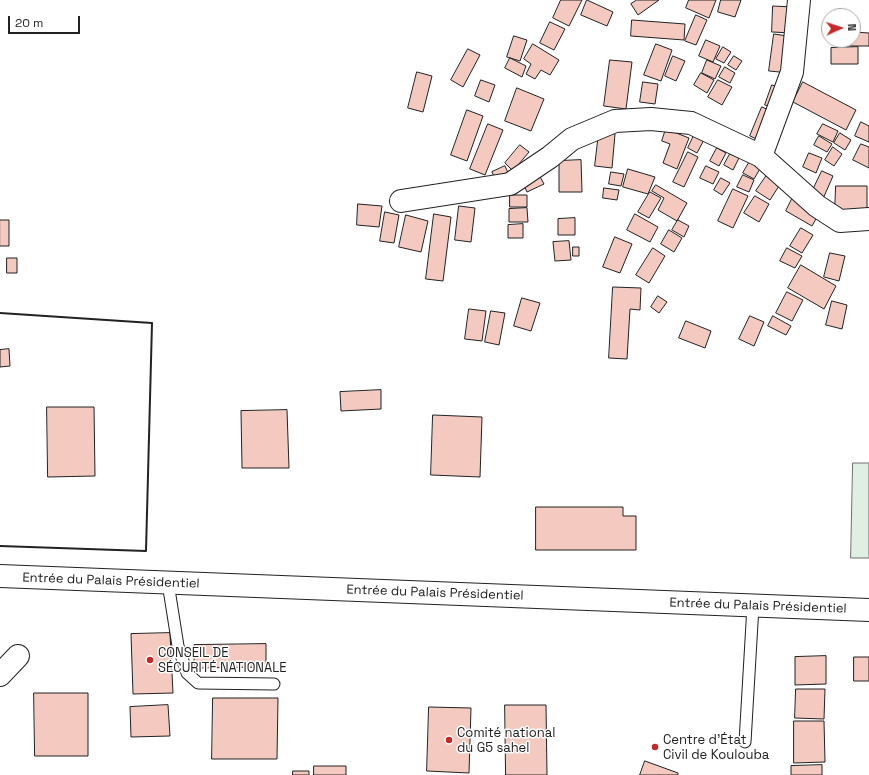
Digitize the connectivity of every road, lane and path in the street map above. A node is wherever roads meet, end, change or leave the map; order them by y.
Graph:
1 (799, 0) edge
2 (761, 156) junction
3 (401, 201) dead end
4 (869, 219) edge
5 (0, 576) edge
6 (168, 583) junction
7 (753, 606) junction
8 (869, 610) edge
9 (18, 656) dead end
10 (0, 675) edge
11 (274, 684) dead end
12 (746, 742) dead end

1 - 2 street
2 - 3 street
2 - 4 street
5 - 6 street, Entrée du Palais Présidentiel
6 - 7 street, Entrée du Palais Présidentiel
6 - 11 lane
7 - 8 street, Entrée du Palais Présidentiel
7 - 12 lane
9 - 10 street

